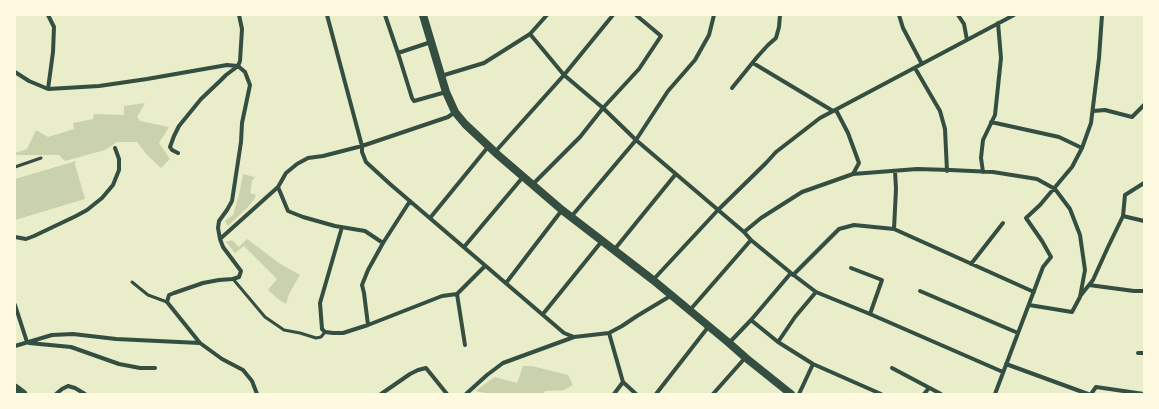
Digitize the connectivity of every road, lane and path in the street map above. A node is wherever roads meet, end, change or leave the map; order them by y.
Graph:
1 (48, 15) edge
2 (239, 15) edge
3 (327, 15) edge
4 (385, 15) edge
5 (423, 15) edge
6 (547, 15) edge
7 (613, 15) edge
8 (636, 15) edge
9 (714, 15) edge
10 (780, 15) edge
11 (899, 15) edge
12 (958, 15) edge
13 (1014, 15) edge
14 (1102, 15) edge
15 (998, 23) junction
16 (530, 34) junction
17 (967, 40) junction
18 (431, 42) junction
19 (398, 53) junction
20 (752, 63) junction
21 (922, 64) junction
22 (238, 66) junction
23 (915, 68) junction
24 (15, 72) edge
25 (564, 75) junction
26 (441, 76) junction
27 (732, 88) dead end
28 (48, 89) junction
29 (446, 92) junction
30 (1144, 105) edge
31 (603, 108) junction
32 (835, 110) junction
33 (1093, 111) junction
34 (455, 112) junction
35 (991, 122) junction
36 (636, 140) junction
37 (362, 146) junction
38 (115, 148) dead end
39 (1082, 148) junction
40 (491, 149) junction
41 (178, 153) dead end
42 (41, 158) dead end
43 (15, 167) edge
44 (947, 170) junction
45 (895, 171) junction
46 (983, 172) junction
47 (853, 174) junction
48 (675, 175) junction
49 (523, 177) junction
50 (1144, 183) edge
51 (532, 185) junction
52 (278, 187) junction
53 (1055, 189) junction
54 (410, 201) junction
55 (562, 210) junction
56 (718, 210) junction
57 (1123, 216) junction
58 (570, 217) junction
59 (430, 218) junction
60 (1144, 221) edge
61 (1003, 223) dead end
62 (342, 227) junction
63 (894, 229) junction
64 (744, 232) junction
65 (15, 237) edge
66 (220, 239) junction
67 (602, 240) junction
68 (751, 240) junction
69 (383, 243) junction
70 (464, 247) junction
71 (614, 250) junction
72 (971, 264) junction
73 (485, 266) junction
74 (851, 268) dead end
75 (792, 274) junction
76 (233, 279) junction
77 (653, 280) junction
78 (132, 282) dead end
79 (506, 283) junction
80 (1089, 285) junction
81 (920, 291) dead end
82 (1144, 291) edge
83 (816, 292) junction
84 (1034, 292) junction
85 (458, 294) junction
86 (672, 295) junction
87 (1080, 297) junction
88 (167, 302) junction
89 (15, 305) edge
90 (1029, 305) junction
91 (690, 310) junction
92 (543, 314) junction
93 (870, 314) junction
94 (751, 320) junction
95 (368, 325) junction
96 (709, 326) junction
97 (325, 332) junction
98 (609, 333) junction
99 (1018, 333) junction
100 (574, 337) junction
101 (27, 342) junction
102 (729, 342) junction
103 (778, 342) junction
104 (200, 343) junction
105 (465, 345) dead end
106 (15, 346) edge
107 (1144, 352) edge
108 (1138, 353) dead end
109 (746, 358) junction
110 (813, 364) junction
111 (1006, 364) junction
112 (155, 368) dead end
113 (892, 368) dead end
114 (1003, 372) junction
115 (623, 382) junction
116 (15, 388) edge
117 (930, 388) junction
118 (786, 393) edge
119 (23, 394) edge
120 (56, 394) edge
121 (85, 394) edge
122 (257, 394) edge
123 (381, 394) edge
124 (447, 394) edge
125 (466, 394) edge
126 (614, 394) edge
127 (636, 394) edge
128 (656, 394) edge
129 (713, 394) edge
130 (800, 394) edge
131 (881, 394) edge
132 (924, 394) edge
133 (941, 394) edge
134 (995, 394) edge
135 (1088, 394) edge
136 (1091, 394) edge
137 (1144, 394) edge

1 - 28 street
2 - 22 street
3 - 37 street
4 - 19 street
5 - 18 main road
6 - 16 street
7 - 25 street
8 - 31 street
9 - 36 street
10 - 20 street
11 - 21 street
12 - 17 street
13 - 15 street
14 - 33 street
15 - 17 street
15 - 35 street
16 - 25 street
16 - 26 street
17 - 21 street
18 - 19 street
18 - 26 main road
19 - 29 street
20 - 27 street
20 - 32 street
21 - 23 street
22 - 28 street
22 - 41 street
22 - 66 street
23 - 32 street
23 - 44 street
24 - 28 street
25 - 31 street
25 - 40 street
26 - 29 main road
29 - 34 main road
30 - 33 street
31 - 36 street
31 - 51 street
32 - 47 street
32 - 56 street
33 - 39 street
34 - 37 street
34 - 40 main road
35 - 39 street
35 - 46 street
36 - 48 street
36 - 58 street
37 - 52 street
37 - 54 street
38 - 65 street
39 - 53 street
40 - 49 main road
40 - 59 street
42 - 43 lane
44 - 45 street
44 - 46 street
45 - 47 street
45 - 63 street
46 - 53 street
47 - 64 street
48 - 56 street
48 - 71 street
49 - 51 main road
49 - 70 street
50 - 57 street
51 - 55 main road
52 - 62 street
52 - 66 street
53 - 84 street
53 - 87 street
54 - 59 street
54 - 69 street
55 - 58 main road
55 - 79 street
56 - 64 street
56 - 77 street
57 - 60 street
57 - 80 street
58 - 67 main road
59 - 70 street
61 - 72 street
62 - 69 street
62 - 97 street
63 - 72 street
63 - 75 street
64 - 68 street
66 - 76 street
67 - 71 main road
67 - 92 street
68 - 75 street
68 - 91 street
69 - 95 street
70 - 73 street
71 - 77 main road
72 - 84 street
73 - 79 street
73 - 85 street
74 - 93 street
75 - 83 street
75 - 94 street
76 - 88 street
76 - 97 lane
77 - 86 main road
78 - 88 lane
79 - 92 street
80 - 82 street
80 - 87 street
81 - 99 street
83 - 93 street
83 - 103 street
84 - 90 street
85 - 95 street
85 - 105 street
86 - 91 main road
86 - 98 street
87 - 90 street
88 - 104 street
89 - 101 street
90 - 99 street
91 - 96 main road
92 - 100 street
93 - 114 street
94 - 102 street
94 - 103 street
95 - 97 street
96 - 102 main road
96 - 128 street
98 - 100 street
98 - 115 street
99 - 111 street
100 - 125 street
101 - 104 street
101 - 106 street
101 - 112 street
102 - 109 main road
103 - 110 street
104 - 122 street
107 - 108 street
109 - 118 main road
109 - 129 street
110 - 130 street
110 - 131 street
111 - 114 street
111 - 135 street
113 - 117 street
114 - 134 street
115 - 126 street
115 - 127 street
116 - 119 main road
117 - 132 street
117 - 133 street
120 - 121 street
123 - 124 street
136 - 137 street

